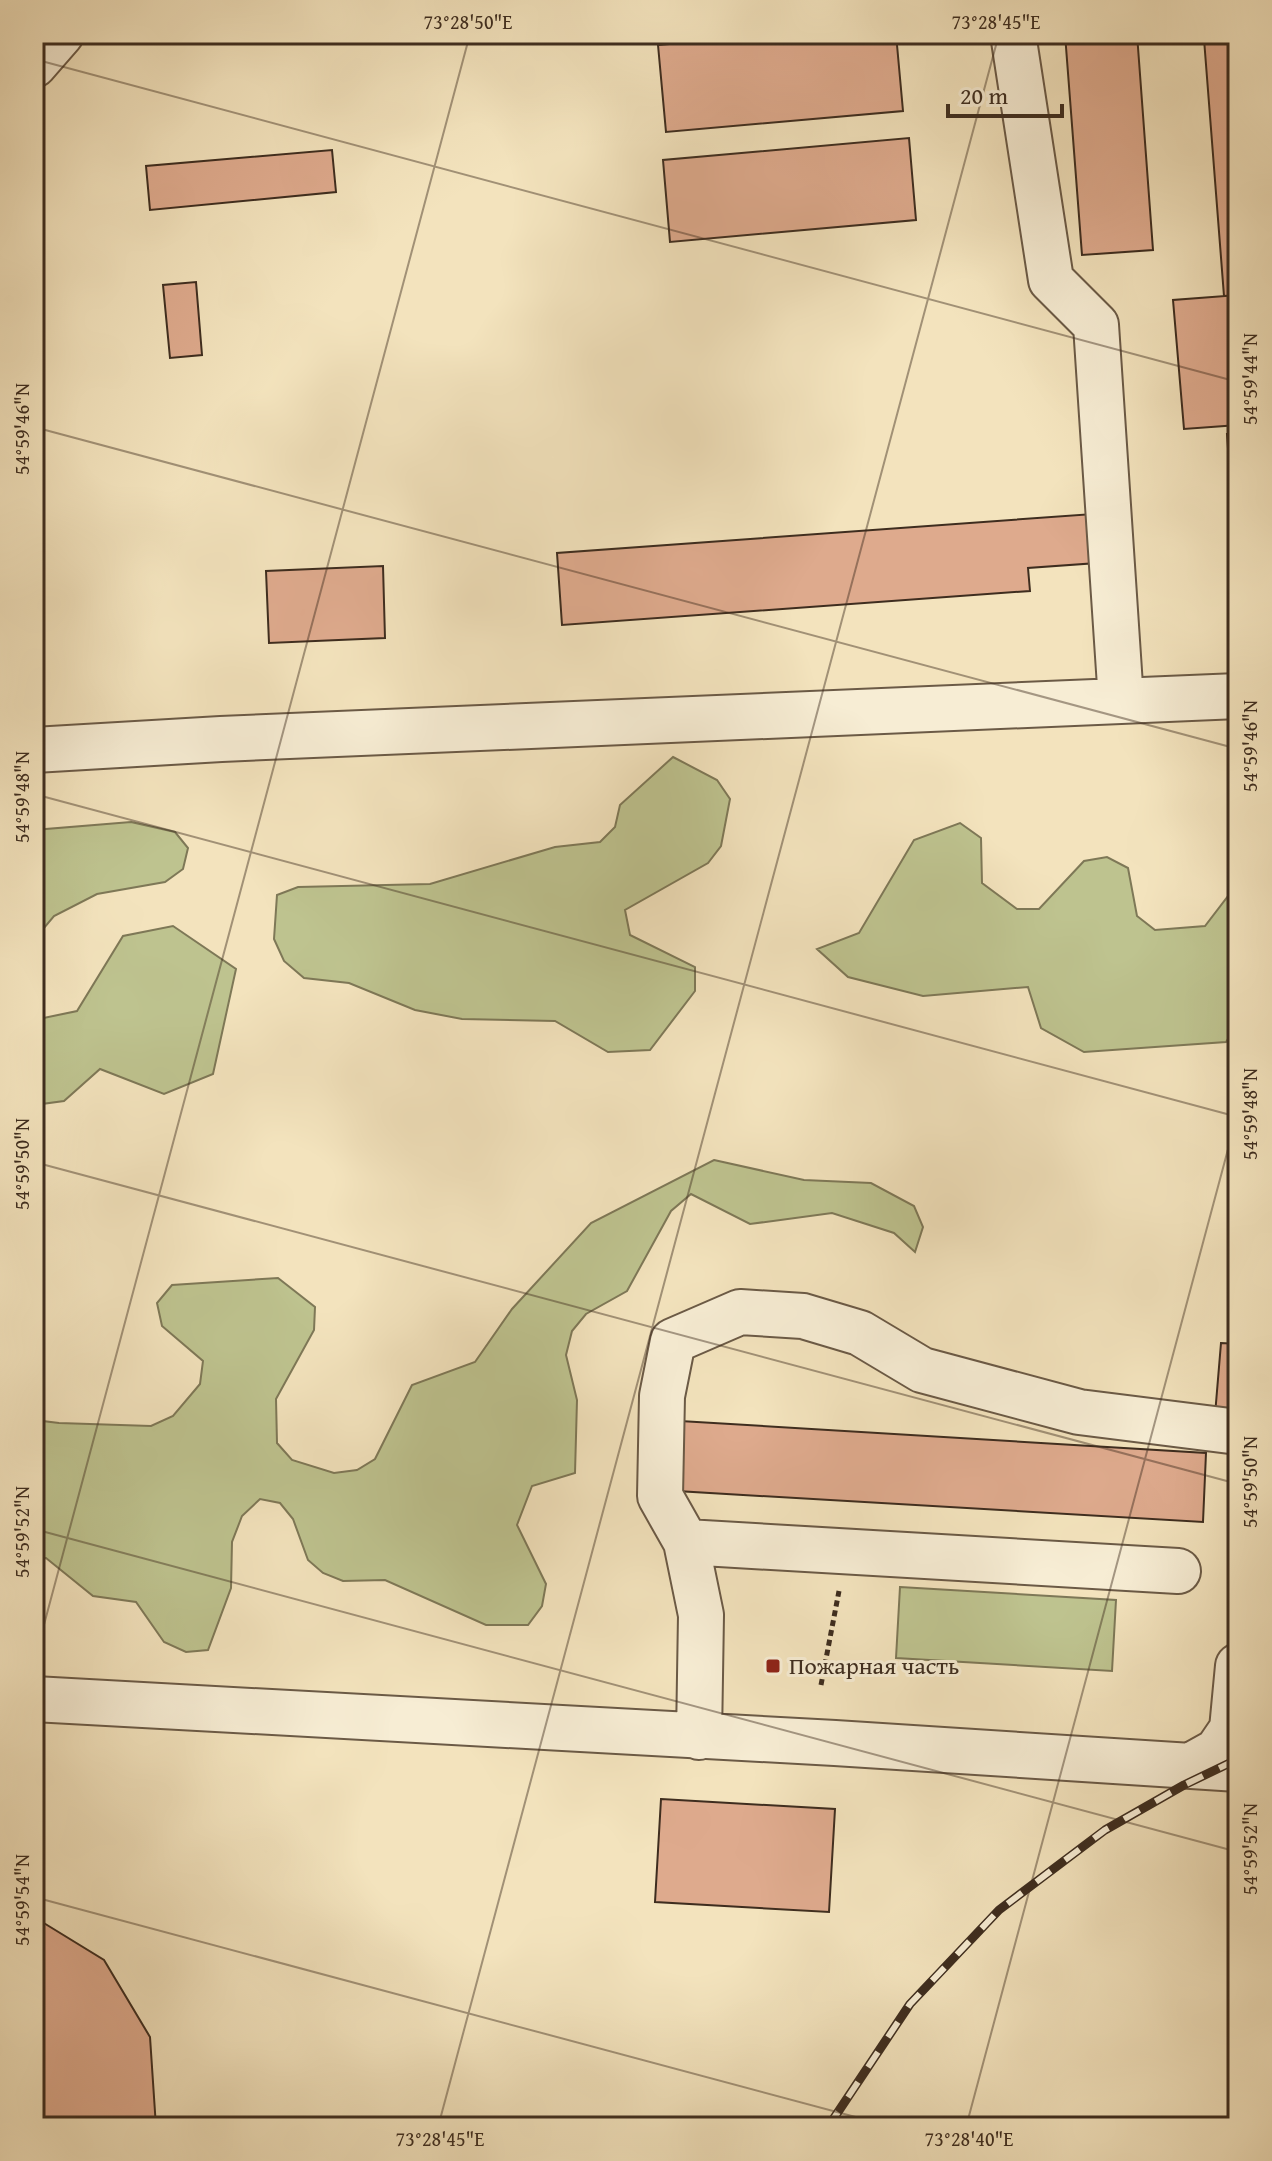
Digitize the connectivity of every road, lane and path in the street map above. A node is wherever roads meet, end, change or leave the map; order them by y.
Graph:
1 (61, 34) edge
2 (1013, 34) edge
3 (34, 65) edge
4 (1238, 696) edge
5 (1121, 701) junction
6 (34, 750) edge
7 (1238, 1432) edge
8 (686, 1542) junction
9 (847, 1551) junction
10 (1178, 1571) dead end
11 (1238, 1666) edge
12 (821, 1685) dead end
13 (34, 1699) edge
14 (699, 1737) junction
15 (1190, 1766) junction
16 (1238, 1769) edge

1 - 3 street
2 - 5 street
4 - 5 street
5 - 6 street
7 - 8 street
8 - 9 street
8 - 14 street
9 - 10 street
9 - 12 path
11 - 15 street
13 - 14 street
14 - 15 street
15 - 16 street

